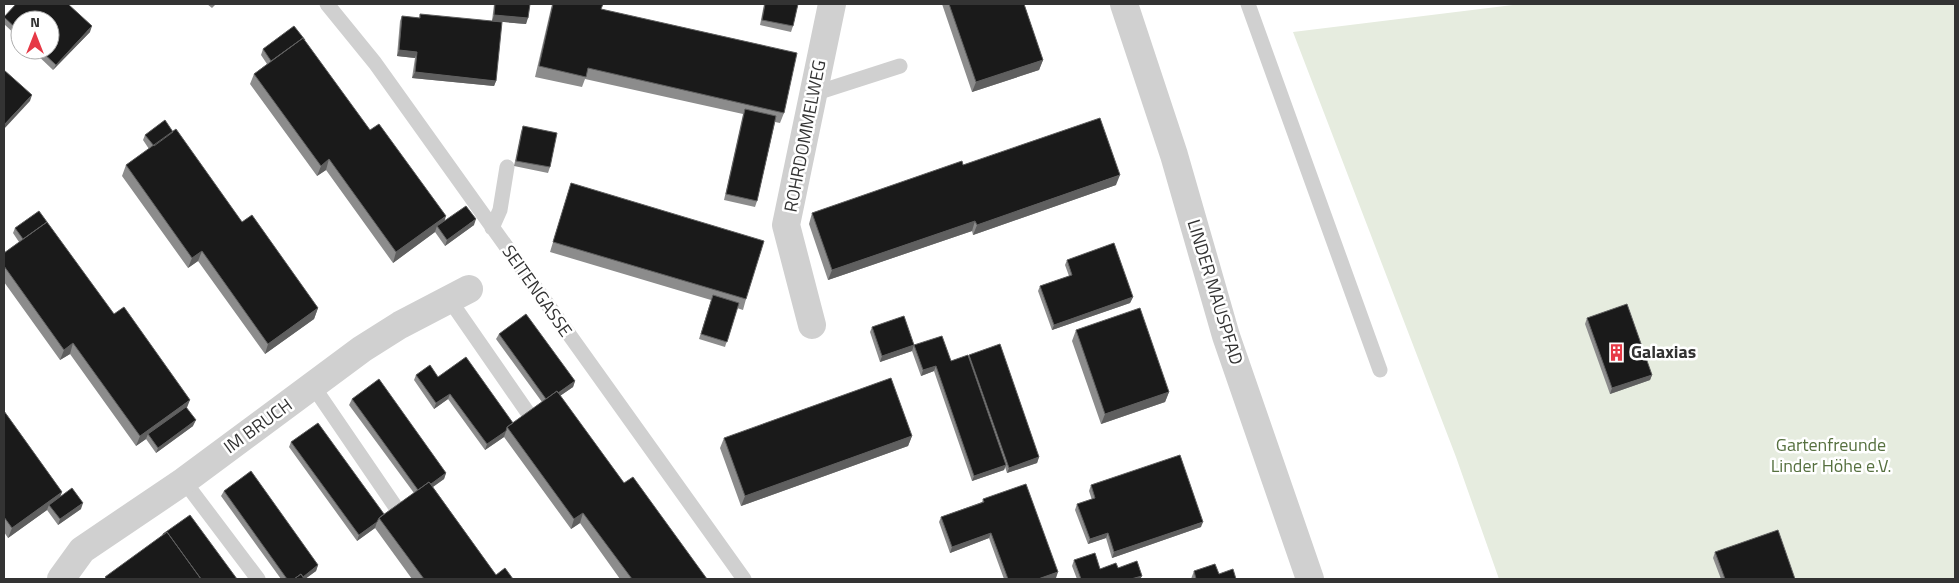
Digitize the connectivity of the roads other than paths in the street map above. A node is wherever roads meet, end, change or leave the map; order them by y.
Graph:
1 (327, 4) edge
2 (832, 4) edge
3 (1124, 4) edge
4 (1248, 4) edge
5 (900, 66) dead end
6 (814, 94) junction
7 (507, 167) dead end
8 (492, 228) junction
9 (459, 294) joint
10 (812, 325) dead end
11 (1380, 370) dead end
12 (313, 386) junction
13 (528, 413) edge
14 (184, 481) junction
15 (397, 509) edge
16 (61, 579) edge
17 (258, 579) edge
18 (744, 579) edge
19 (1310, 579) edge

1 - 8 lane, SEITENGASSE
2 - 6 street, ROHRDOMMELWEG
3 - 19 street, LINDER MAUSPFAD
4 - 11 lane
5 - 6 lane
6 - 10 street, ROHRDOMMELWEG
7 - 8 lane
8 - 18 lane, SEITENGASSE
9 - 12 street, IM BRUCH
9 - 13 lane
12 - 14 street, IM BRUCH
12 - 15 lane
14 - 16 street, IM BRUCH
14 - 17 lane

